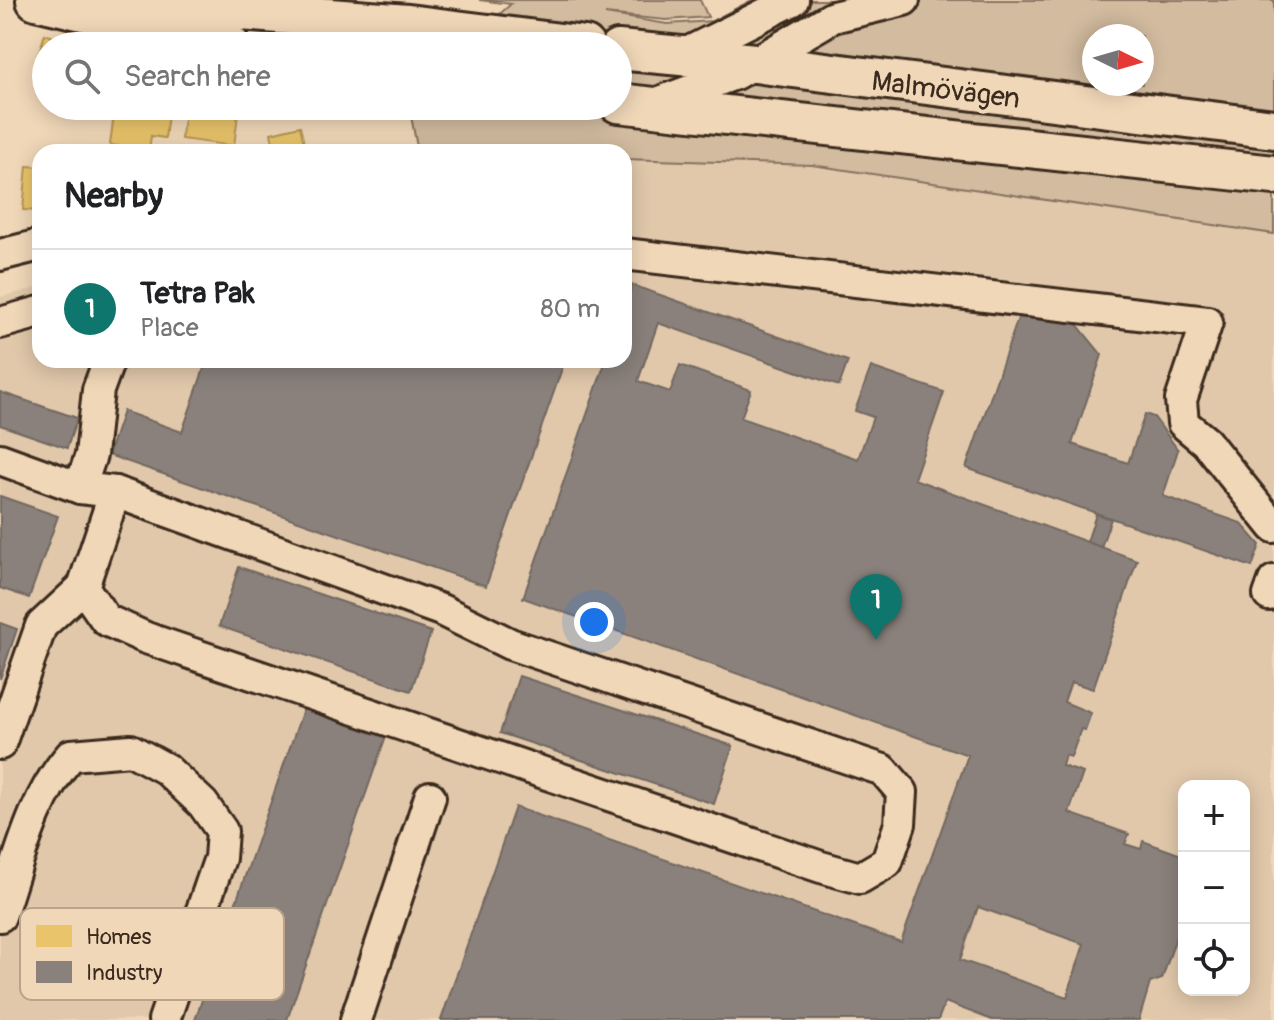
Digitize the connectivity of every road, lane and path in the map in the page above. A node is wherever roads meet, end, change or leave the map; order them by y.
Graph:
1 (36, 0) edge
2 (99, 0) edge
3 (793, 0) edge
4 (904, 0) edge
5 (172, 32) edge
6 (472, 32) edge
7 (632, 51) edge
8 (681, 56) junction
9 (755, 63) junction
10 (632, 105) edge
11 (1274, 129) edge
12 (1274, 175) edge
13 (32, 247) edge
14 (0, 255) edge
15 (632, 255) edge
16 (32, 314) edge
17 (0, 323) edge
18 (106, 368) edge
19 (0, 459) edge
20 (80, 488) junction
21 (115, 492) junction
22 (1274, 527) edge
23 (83, 587) junction
24 (0, 744) edge
25 (430, 797) dead end
26 (203, 908) edge
27 (0, 916) edge
28 (171, 1000) edge
29 (164, 1020) edge
30 (356, 1020) edge

1 - 5 main road
2 - 6 main road
3 - 8 street
4 - 9 street
7 - 8 main road, Malmövägen
8 - 9 main road, Malmövägen
9 - 10 street
9 - 11 main road, Malmövägen
10 - 12 main road, Malmövägen
13 - 14 street
15 - 22 street
16 - 17 street
18 - 20 street
19 - 20 street
20 - 21 street
21 - 23 street
21 - 23 street
23 - 24 street
25 - 30 street
26 - 27 street
28 - 29 street

